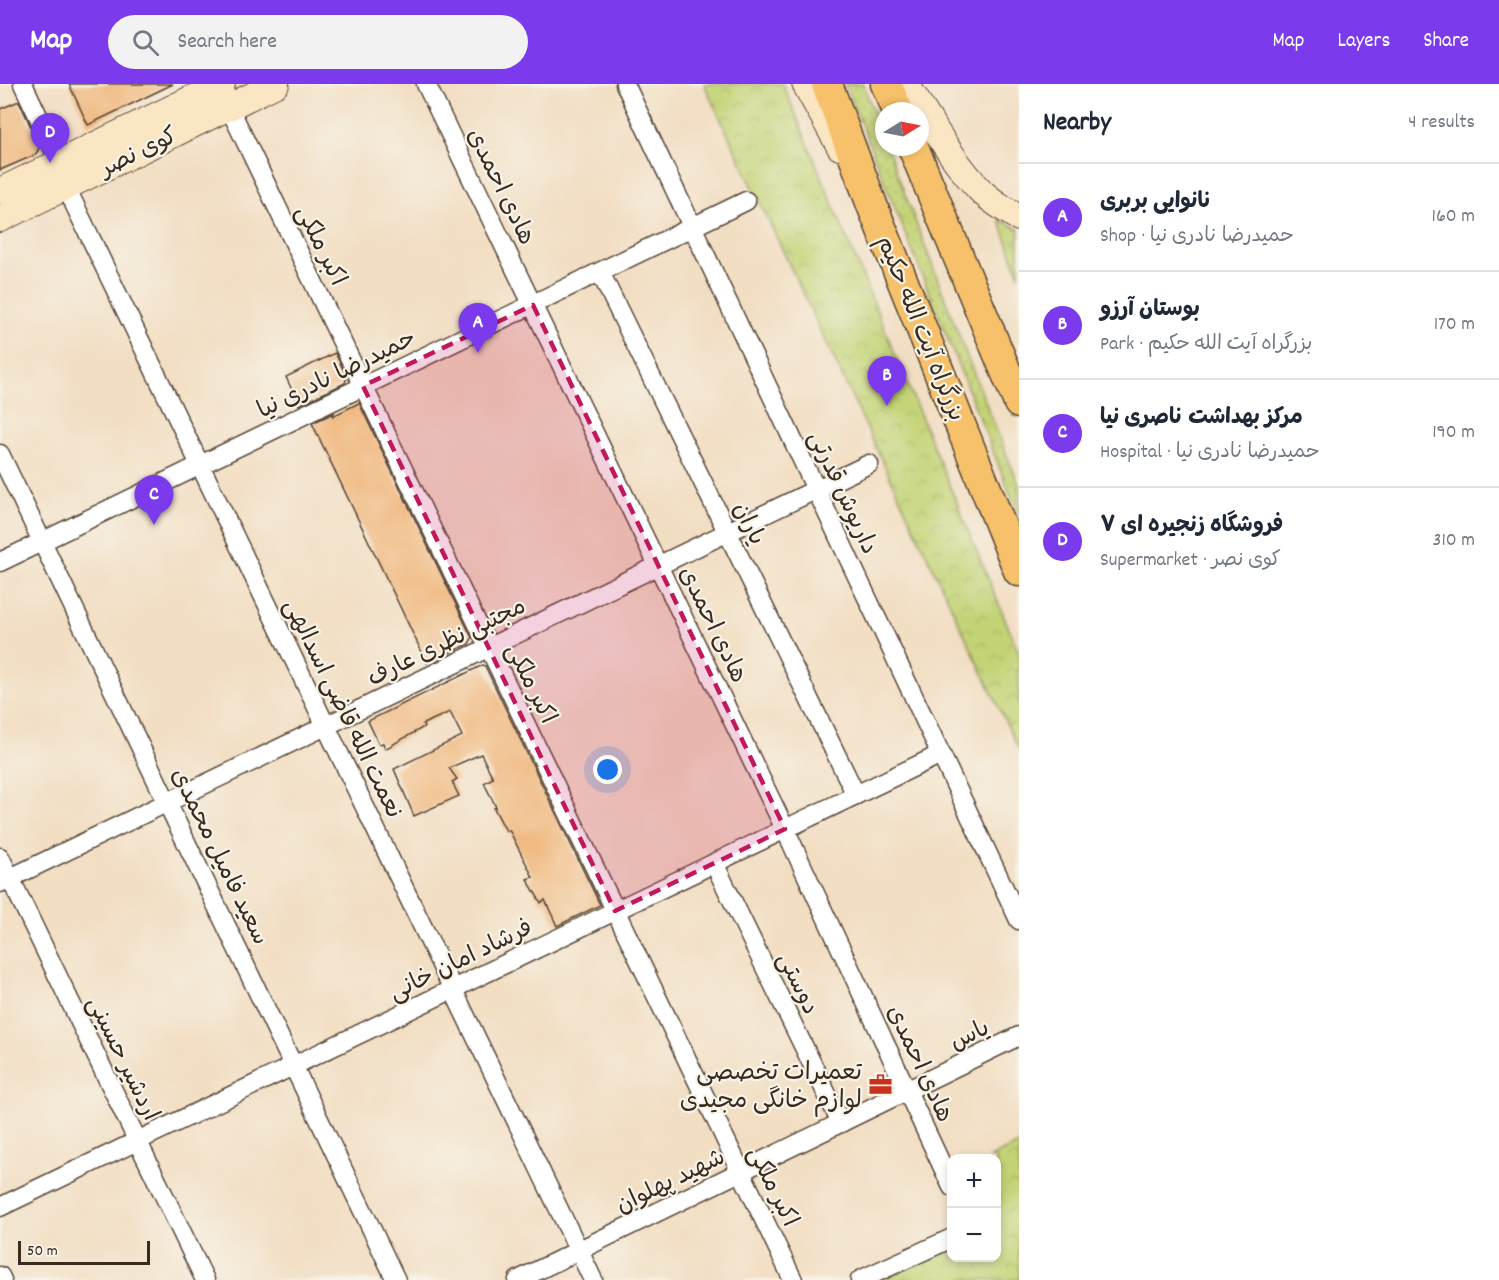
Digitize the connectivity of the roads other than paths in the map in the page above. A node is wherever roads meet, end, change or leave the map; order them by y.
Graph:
1 (23, 84) edge
2 (276, 84) edge
3 (426, 84) edge
4 (625, 84) edge
5 (805, 84) edge
6 (827, 84) edge
7 (886, 84) edge
8 (906, 84) edge
9 (225, 95) edge
10 (894, 102) edge
11 (917, 156) edge
12 (60, 162) junction
13 (66, 187) junction
14 (0, 191) edge
15 (746, 201) dead end
16 (872, 205) junction
17 (1019, 218) edge
18 (0, 219) edge
19 (692, 227) junction
20 (600, 272) junction
21 (532, 305) junction
22 (363, 386) junction
23 (1019, 403) edge
24 (0, 454) edge
25 (200, 465) junction
26 (869, 465) dead end
27 (816, 490) junction
28 (728, 532) junction
29 (42, 542) junction
30 (0, 562) edge
31 (659, 566) junction
32 (1019, 571) edge
33 (488, 648) junction
34 (326, 726) junction
35 (940, 754) junction
36 (856, 795) junction
37 (168, 802) junction
38 (785, 829) junction
39 (0, 857) edge
40 (714, 863) junction
41 (5, 881) edge
42 (615, 911) junction
43 (1019, 920) edge
44 (452, 989) junction
45 (1019, 1036) edge
46 (295, 1065) junction
47 (908, 1091) junction
48 (841, 1123) junction
49 (137, 1141) junction
50 (741, 1172) junction
51 (947, 1178) edge
52 (0, 1207) edge
53 (947, 1240) edge
54 (578, 1251) junction
55 (0, 1276) edge
56 (2, 1280) edge
57 (205, 1280) edge
58 (396, 1280) edge
59 (518, 1280) edge
60 (593, 1280) edge
61 (792, 1280) edge
62 (860, 1280) edge

1 - 12 street
2 - 9 main road, کوی نصر
3 - 21 street, هادی احمدی
4 - 19 street, داریوش قدرتی
5 - 16 main road
6 - 16 highway, بزرگراه آیت الله حکیم
7 - 10 highway
8 - 17 main road
9 - 12 main road, کوی نصر
9 - 13 main road, کوی نصر
9 - 22 street, اکبر ملکی
11 - 23 highway
12 - 14 main road, کوی نصر
13 - 18 main road, کوی نصر
13 - 25 street, نعمت الله قاضی اسدالهی
15 - 19 street, حمیدرضا نادری نیا
16 - 32 highway, بزرگراه آیت الله حکیم
19 - 20 street, حمیدرضا نادری نیا
19 - 27 street, داریوش قدرتی
20 - 21 street, حمیدرضا نادری نیا
20 - 28 street, یاران
21 - 22 street, حمیدرضا نادری نیا
21 - 31 street, هادی احمدی
22 - 25 street, حمیدرضا نادری نیا
22 - 33 street, اکبر ملکی
24 - 29 street, سعید فامیل محمدی
25 - 29 street, حمیدرضا نادری نیا
25 - 34 street, نعمت الله قاضی اسدالهی
26 - 27 street, مجتبی نظری عارف
27 - 28 street, مجتبی نظری عارف
27 - 35 street, داریوش قدرتی
28 - 31 street, مجتبی نظری عارف
28 - 36 street, یاران
29 - 30 street, حمیدرضا نادری نیا
29 - 37 street, سعید فامیل محمدی
31 - 33 street, مجتبی نظری عارف
31 - 38 street, هادی احمدی
33 - 34 street, مجتبی نظری عارف
33 - 42 street, اکبر ملکی
34 - 37 street, مجتبی نظری عارف
34 - 44 street, نعمت الله قاضی اسدالهی
35 - 36 street, فرشاد امان خانی
35 - 43 street, داریوش قدرتی
36 - 38 street, فرشاد امان خانی
37 - 41 street, مجتبی نظری عارف
37 - 46 street, سعید فامیل محمدی
38 - 40 street, فرشاد امان خانی
38 - 47 street, هادی احمدی
39 - 41 street, اردشیر حسینی
40 - 42 street, فرشاد امان خانی
40 - 48 street, دوستی
41 - 49 street, اردشیر حسینی
42 - 44 street, فرشاد امان خانی
42 - 50 street, اکبر ملکی
44 - 46 street, فرشاد امان خانی
44 - 54 street, نعمت الله قاضی اسدالهی
45 - 47 street, یاس
46 - 49 street, فرشاد امان خانی
46 - 58 street, سعید فامیل محمدی
47 - 48 street, شهید پهلوان
47 - 51 street, هادی احمدی
48 - 50 street, شهید پهلوان
49 - 52 street, فرشاد امان خانی
49 - 57 street, اردشیر حسینی
50 - 54 street, شهید پهلوان
50 - 61 street, اکبر ملکی
53 - 62 street
54 - 59 street, شهید پهلوان
54 - 60 street, نعمت الله قاضی اسدالهی
55 - 56 street

